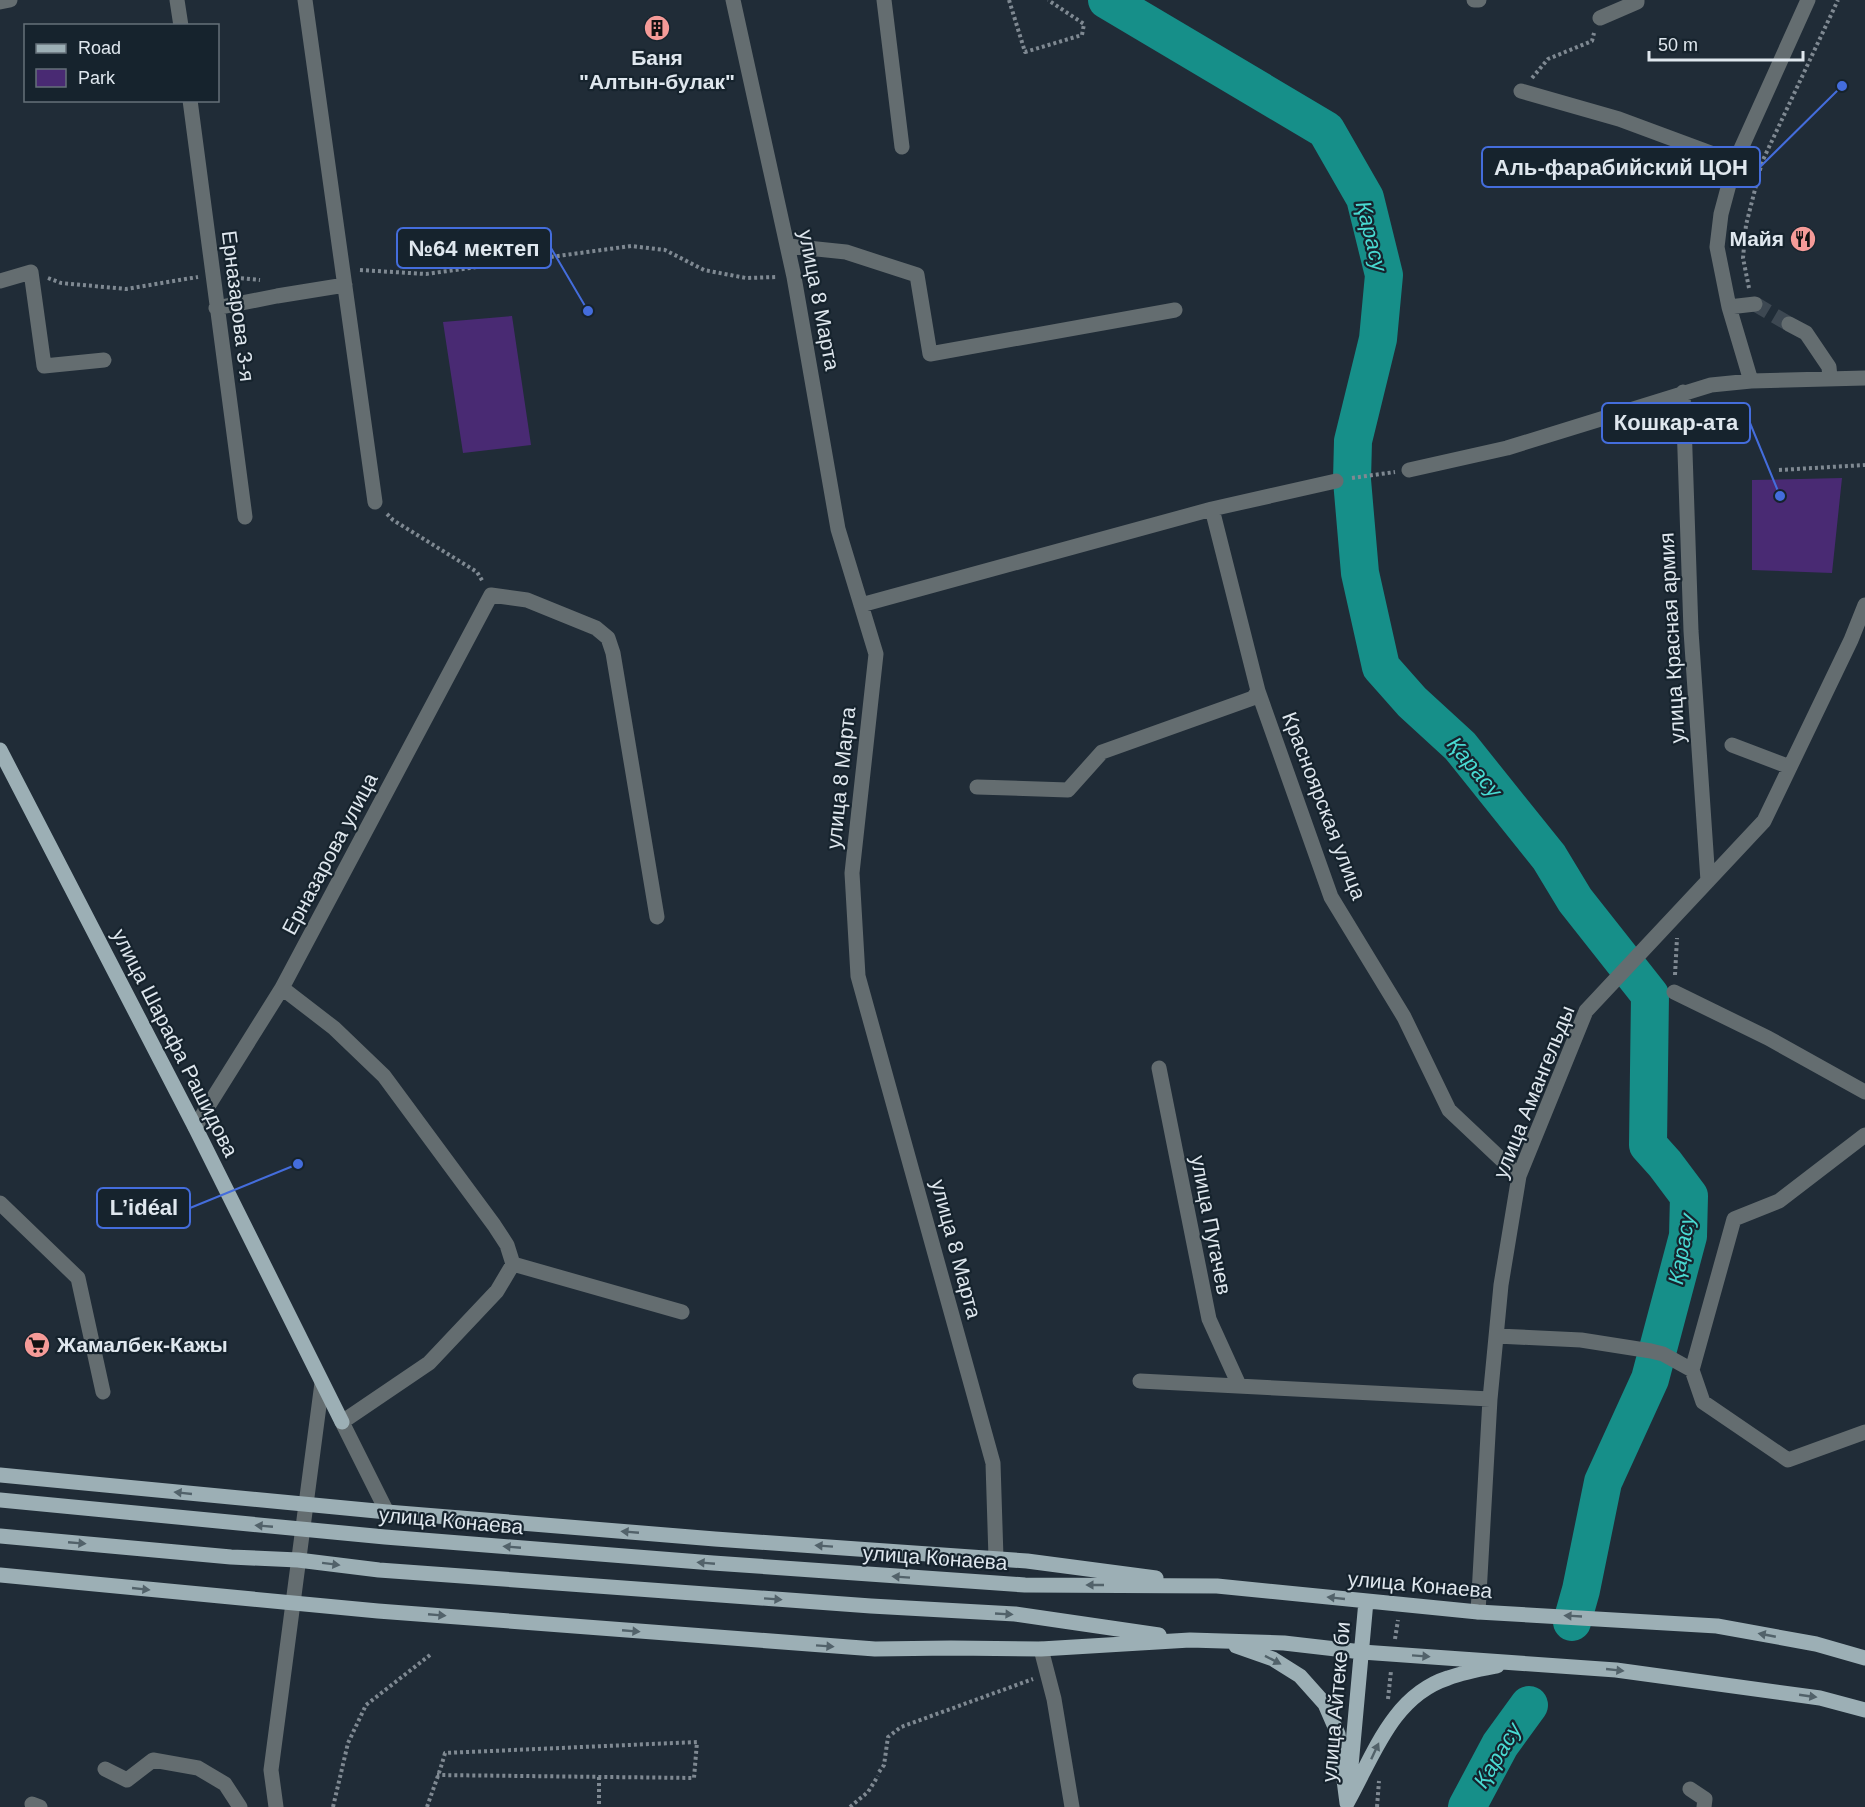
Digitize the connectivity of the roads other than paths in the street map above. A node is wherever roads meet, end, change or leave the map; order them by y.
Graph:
1 (10, 0) edge
2 (177, 0) edge
3 (305, 0) edge
4 (733, 0) edge
5 (884, 0) edge
6 (1474, 0) edge
7 (1479, 0) edge
8 (1637, 0) edge
9 (1808, 0) edge
10 (0, 2) edge
11 (1600, 18) road end
12 (181, 24) edge
13 (1521, 92) road end
14 (190, 102) edge
15 (902, 147) dead end
16 (1735, 162) junction
17 (788, 246) junction
18 (0, 281) edge
19 (345, 285) junction
20 (1754, 304) tunnel mouth
21 (1729, 307) junction
22 (216, 308) junction
23 (1175, 310) dead end
24 (1789, 324) tunnel mouth
25 (104, 360) dead end
26 (1830, 378) junction
27 (1865, 378) edge
28 (1751, 381) junction
29 (1683, 392) junction
30 (1409, 470) dead end
31 (1341, 480) road end
32 (375, 502) road end
33 (1212, 508) junction
34 (245, 517) dead end
35 (861, 604) junction
36 (1865, 604) edge
37 (1258, 691) junction
38 (1732, 745) dead end
39 (0, 750) edge
40 (1790, 767) junction
41 (977, 787) dead end
42 (1708, 881) junction
43 (657, 917) dead end
44 (282, 988) junction
45 (1674, 992) road end
46 (1159, 1068) dead end
47 (1865, 1092) edge
48 (195, 1126) junction
49 (1865, 1135) edge
50 (1519, 1176) junction
51 (0, 1203) edge
52 (513, 1264) junction
53 (682, 1312) dead end
54 (1497, 1336) junction
55 (1692, 1370) junction
56 (1140, 1381) dead end
57 (322, 1383) junction
58 (1239, 1385) junction
59 (103, 1392) dead end
60 (1491, 1399) junction
61 (342, 1422) junction
62 (1865, 1432) edge
63 (0, 1475) edge
64 (0, 1500) edge
65 (305, 1505) junction
66 (387, 1512) junction
67 (302, 1529) junction
68 (0, 1536) edge
69 (996, 1558) junction
70 (298, 1560) junction
71 (0, 1575) edge
72 (1217, 1586) junction
73 (1366, 1601) junction
74 (292, 1603) junction
75 (1478, 1612) junction
76 (1190, 1640) junction
77 (1218, 1641) junction
78 (1041, 1649) junction
79 (1362, 1652) junction
80 (1865, 1658) edge
81 (1514, 1663) junction
82 (1865, 1710) edge
83 (105, 1768) dead end
84 (1690, 1789) dead end
85 (1347, 1805) edge
86 (240, 1807) edge
87 (276, 1807) edge
88 (1072, 1807) edge
89 (1704, 1807) edge

1 - 10 street
2 - 12 street
3 - 19 street
4 - 17 street, улица 8 Марта
5 - 15 street
6 - 7 street
8 - 11 street
9 - 16 street
13 - 16 street
14 - 22 street, Ерназарова 3-я
16 - 21 street
17 - 23 street
17 - 35 street, улица 8 Марта
18 - 25 street
19 - 22 street
19 - 32 street
20 - 21 street
21 - 28 street
22 - 34 street, Ерназарова 3-я
24 - 26 street
26 - 27 street
26 - 28 street
28 - 29 street
29 - 30 street
29 - 42 street, улица Красная армия
31 - 33 street
33 - 35 street
33 - 37 street, Красноярская улица
35 - 69 street, улица 8 Марта
36 - 40 street, улица Амангельды
37 - 41 street
37 - 50 street, Красноярская улица
38 - 40 street
39 - 48 main road, улица Шарафа Рашидова
40 - 42 street, улица Амангельды
42 - 50 street, улица Амангельды
43 - 44 street, Ерназарова улица
44 - 48 street, Ерназарова улица
44 - 52 street
45 - 47 street
46 - 58 street, улица Пугачев
48 - 57 main road, улица Шарафа Рашидова
49 - 55 street
50 - 54 street, улица Амангельды
51 - 59 street
52 - 53 street
52 - 61 street
54 - 55 street
54 - 60 street, улица Амангельды
55 - 62 street
56 - 58 street
57 - 61 main road, улица Шарафа Рашидова
57 - 65 street
58 - 60 street
60 - 75 street, улица Амангельды
61 - 66 street
65 -> 63 main road
67 -> 64 main road, улица Конаева
65 - 66 main road
65 - 67 street
69 -> 66 main road
67 - 70 street
72 -> 67 main road, улица Конаева
68 -> 70 main road
69 - 72 main road
70 - 74 street
70 -> 76 main road
71 -> 74 main road
73 -> 72 main road, улица Конаева
73 - 75 main road, улица Конаева
73 - 79 main road, улица Айтеке би
74 -> 78 main road
74 - 87 street
80 -> 75 main road, улица Конаева
76 - 77 main road
76 - 78 main road
77 - 79 main road
77 -> 85 main road
78 - 88 street
79 -> 81 main road
79 - 85 main road, улица Айтеке би
81 -> 82 main road
85 -> 81 main road
83 - 86 street
84 - 89 street

